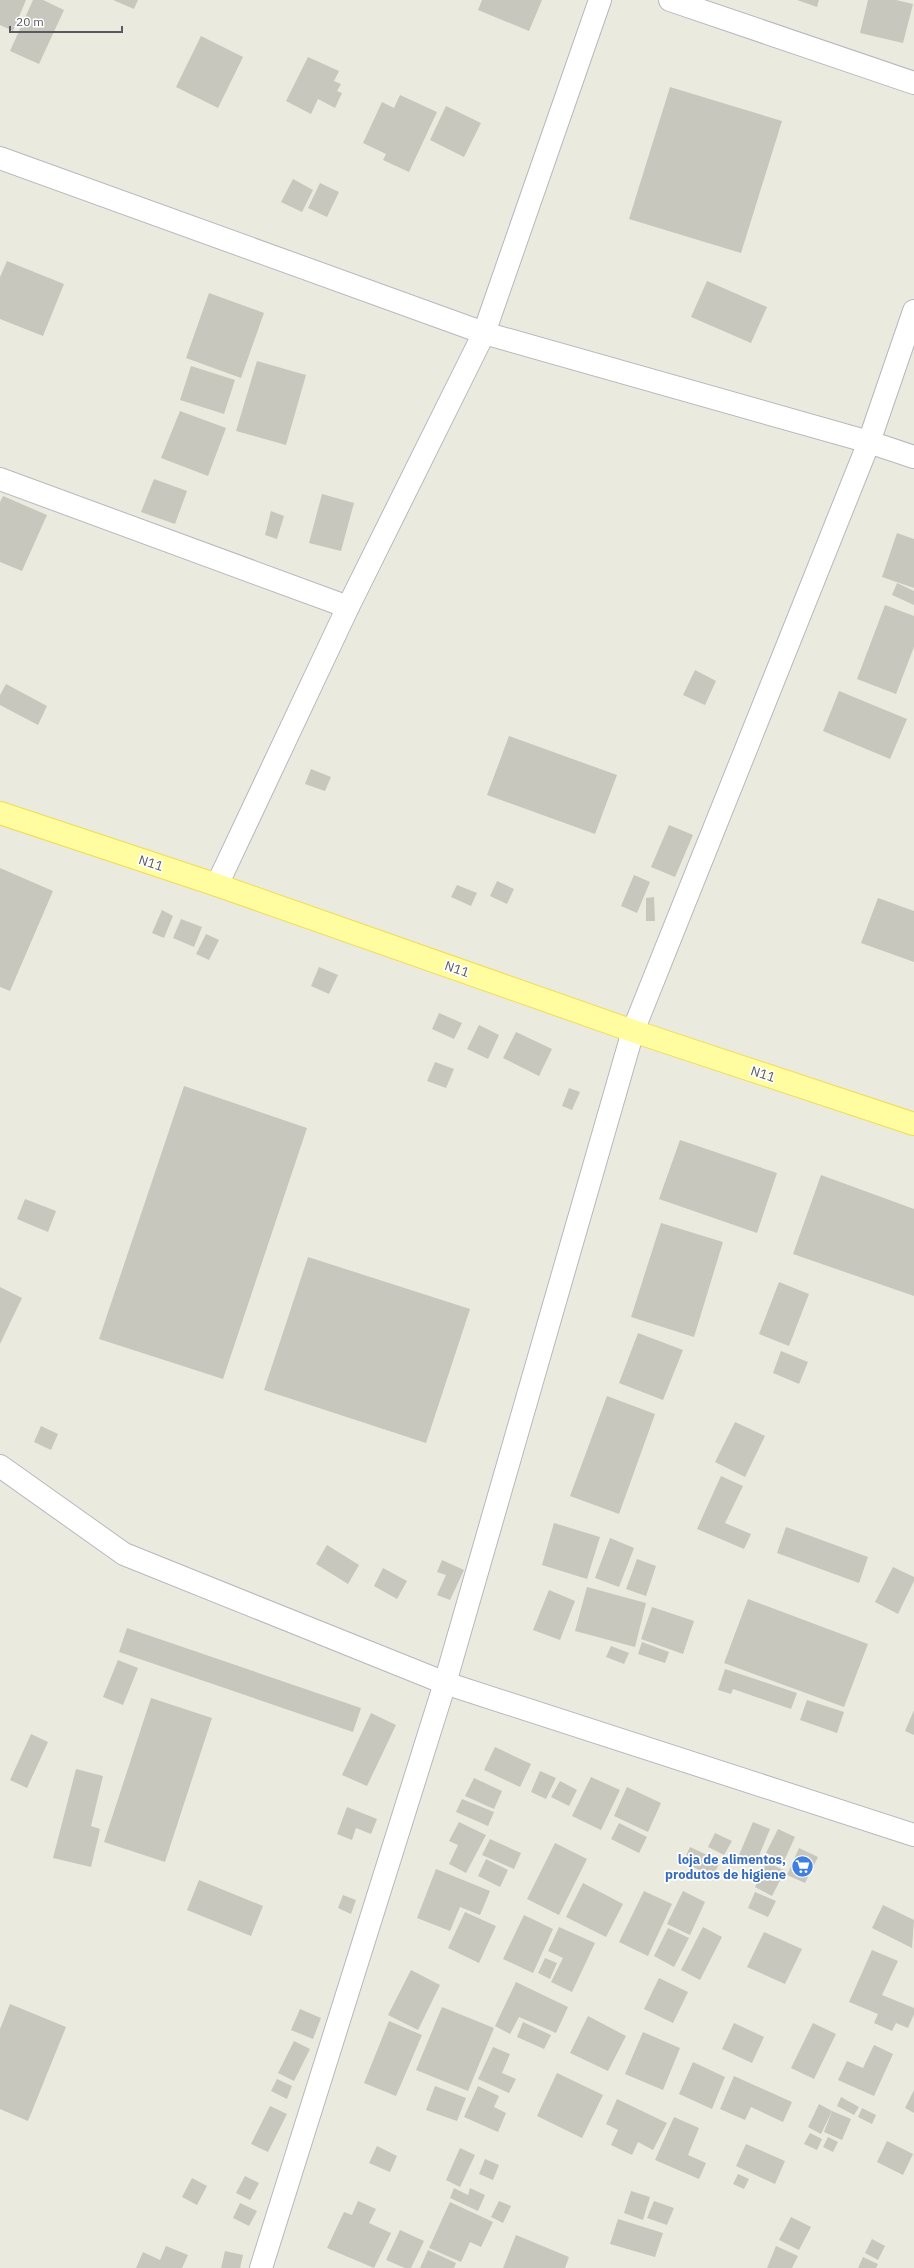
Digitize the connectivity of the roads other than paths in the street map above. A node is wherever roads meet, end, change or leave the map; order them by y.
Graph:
1 (600, 0) edge
2 (670, 0) edge
3 (914, 83) edge
4 (0, 158) edge
5 (914, 311) edge
6 (484, 332) junction
7 (869, 442) junction
8 (914, 457) edge
9 (0, 479) edge
10 (348, 607) junction
11 (0, 813) edge
12 (217, 885) junction
13 (633, 1031) junction
14 (914, 1124) edge
15 (0, 1466) edge
16 (445, 1683) junction
17 (914, 1835) edge
18 (261, 2268) edge

1 - 6 street
2 - 3 street
4 - 6 street
5 - 7 street
6 - 7 street
6 - 10 street
7 - 8 street
7 - 13 street
9 - 10 street
10 - 12 street
11 - 12 main road, N11
12 - 13 main road, N11
13 - 14 main road, N11
13 - 16 street
15 - 16 street
16 - 17 street
16 - 18 street

